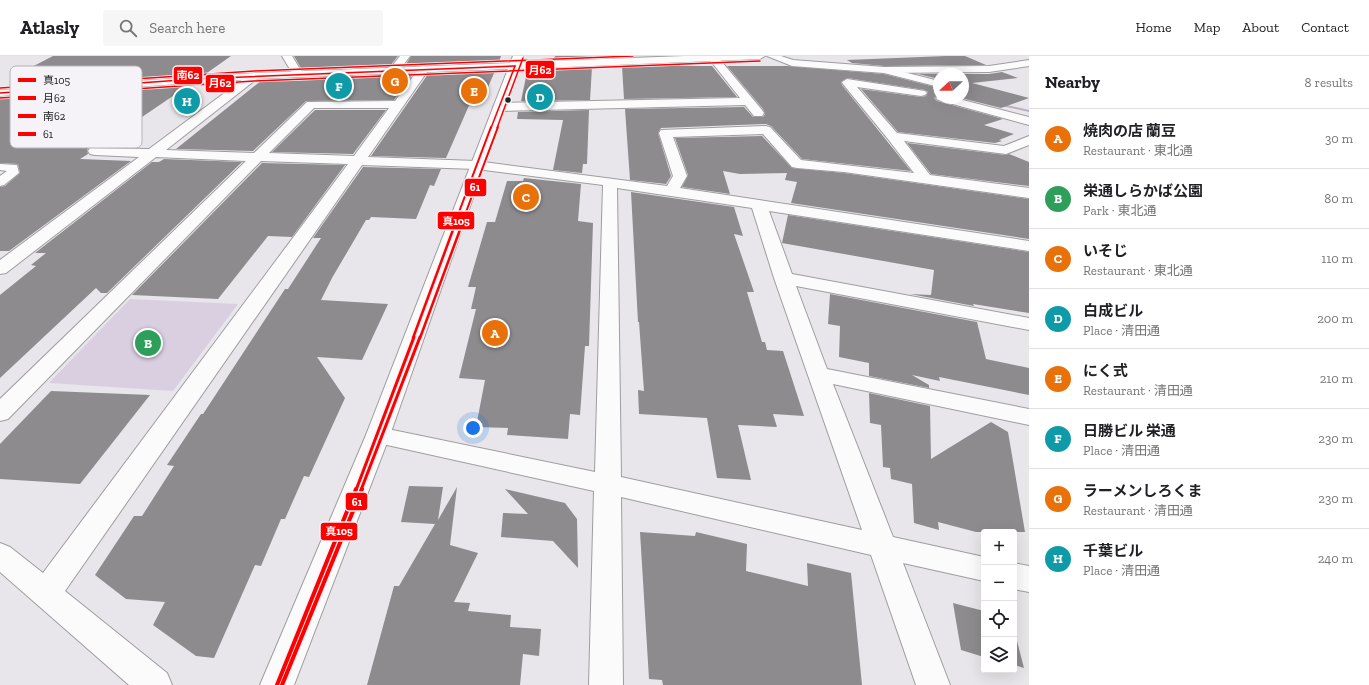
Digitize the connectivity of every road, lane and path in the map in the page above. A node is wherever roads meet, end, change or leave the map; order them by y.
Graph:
1 (287, 56) edge
2 (405, 56) edge
3 (760, 56) edge
4 (772, 56) edge
5 (689, 57) edge
6 (713, 58) junction
7 (516, 61) edge
8 (1029, 63) edge
9 (424, 69) junction
10 (394, 70) junction
11 (884, 70) junction
12 (298, 74) junction
13 (254, 76) junction
14 (933, 82) edge
15 (142, 83) edge
16 (10, 91) edge
17 (0, 92) edge
18 (933, 96) edge
19 (748, 101) junction
20 (963, 104) edge
21 (399, 105) junction
22 (499, 107) junction
23 (758, 113) dead end
24 (1029, 121) edge
25 (893, 136) junction
26 (1029, 140) edge
27 (95, 151) dead end
28 (152, 153) junction
29 (257, 157) junction
30 (357, 161) junction
31 (476, 165) junction
32 (1, 167) dead end
33 (926, 180) junction
34 (0, 182) edge
35 (610, 182) junction
36 (671, 191) junction
37 (1029, 193) edge
38 (759, 205) junction
39 (1029, 246) edge
40 (0, 269) edge
41 (783, 278) junction
42 (1029, 324) edge
43 (818, 374) junction
44 (0, 413) edge
45 (1029, 417) edge
46 (378, 435) junction
47 (606, 484) junction
48 (883, 545) junction
49 (0, 555) edge
50 (981, 568) edge
51 (1017, 577) edge
52 (1029, 579) edge
53 (46, 593) junction
54 (155, 685) edge
55 (277, 685) edge
56 (606, 685) edge
57 (933, 685) edge

1 - 12 street
2 - 10 street
3 - 6 street
4 - 11 street
5 - 6 street
5 - 7 street
6 - 19 street
7 - 9 street
7 - 22 street
8 - 11 lane
9 - 10 street
9 - 21 street
10 - 12 street
11 - 14 street
12 - 13 street
13 - 15 street
13 - 28 street
16 - 17 street
18 - 25 street
19 - 22 street
19 - 23 street
20 - 24 street
21 - 29 street
21 - 30 street
22 - 31 street
25 - 26 street
25 - 33 street
27 - 28 street
28 - 29 street
28 - 40 street
29 - 30 street
29 - 44 street
30 - 31 street
30 - 53 street
31 - 35 street
31 - 46 street
32 - 34 lane
33 - 36 street
33 - 37 street
35 - 36 street
35 - 47 street
36 - 38 street
38 - 39 street
38 - 41 street
41 - 42 street
41 - 43 street
43 - 45 street
43 - 48 street
46 - 47 street
46 - 55 street
47 - 48 street
47 - 56 street
48 - 50 street
48 - 57 street
49 - 53 street
51 - 52 street
53 - 54 street

